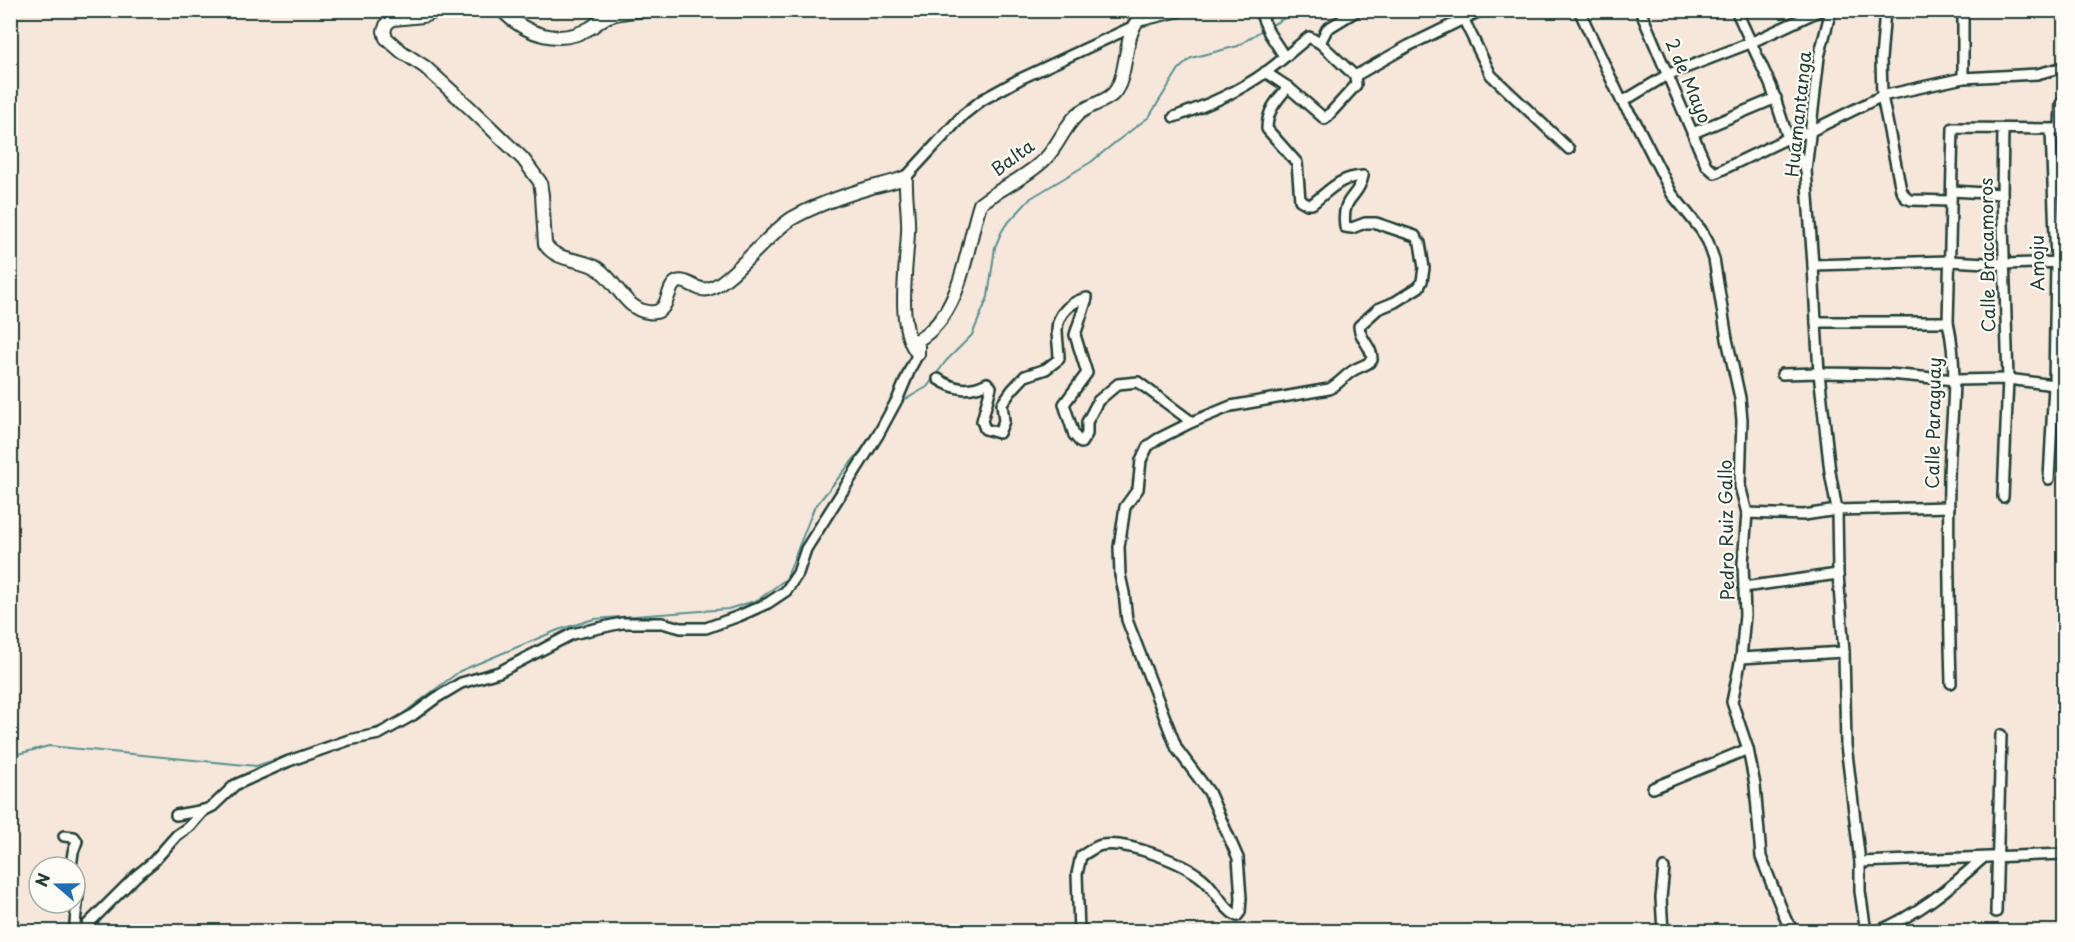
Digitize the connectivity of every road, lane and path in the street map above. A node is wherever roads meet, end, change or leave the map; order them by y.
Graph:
1 (441, 10) edge
2 (502, 10) edge
3 (650, 10) edge
4 (1180, 10) edge
5 (1358, 10) edge
6 (1482, 10) edge
7 (1579, 10) edge
8 (1640, 10) edge
9 (1736, 10) edge
10 (1821, 10) edge
11 (1831, 10) edge
12 (1885, 10) edge
13 (1963, 10) edge
14 (1260, 13) edge
15 (1461, 15) edge
16 (1132, 27) junction
17 (1320, 43) junction
18 (1750, 43) junction
19 (1284, 56) junction
20 (2064, 67) edge
21 (1265, 72) junction
22 (1667, 75) junction
23 (1354, 76) junction
24 (1963, 78) junction
25 (1288, 87) junction
26 (1882, 96) junction
27 (1776, 99) junction
28 (1622, 102) junction
29 (2061, 104) dead end
30 (1174, 117) dead end
31 (2003, 129) junction
32 (2058, 129) edge
33 (1811, 131) junction
34 (1693, 133) junction
35 (1788, 138) junction
36 (1569, 149) dead end
37 (1806, 170) junction
38 (906, 177) junction
39 (2002, 194) junction
40 (1951, 196) junction
41 (1949, 261) junction
42 (2060, 262) edge
43 (2005, 264) junction
44 (1813, 266) junction
45 (1816, 322) junction
46 (1948, 322) junction
47 (918, 354) junction
48 (1819, 373) junction
49 (1782, 374) dead end
50 (938, 379) dead end
51 (2008, 379) junction
52 (1955, 380) junction
53 (2054, 385) junction
54 (2064, 385) edge
55 (1192, 422) junction
56 (2049, 479) dead end
57 (2003, 497) dead end
58 (1949, 507) junction
59 (1837, 510) junction
60 (1747, 513) junction
61 (1838, 574) junction
62 (1744, 587) junction
63 (1844, 652) junction
64 (1741, 658) junction
65 (1951, 683) dead end
66 (2001, 735) dead end
67 (1748, 749) junction
68 (1653, 788) dead end
69 (204, 810) junction
70 (176, 815) dead end
71 (64, 836) dead end
72 (2064, 854) edge
73 (73, 855) edge
74 (1998, 857) junction
75 (1983, 858) junction
76 (1860, 862) junction
77 (1664, 868) dead end
78 (1996, 912) dead end
79 (76, 915) edge
80 (1079, 932) edge
81 (1663, 932) edge
82 (1792, 932) edge
83 (1866, 932) edge
84 (1876, 932) edge

1 - 38 street
2 - 3 street
4 - 16 street
5 - 17 street
6 - 15 street
7 - 28 street, Pedro Ruiz Gallo
8 - 22 street, 2 de Mayo
9 - 18 street
10 - 18 street
11 - 33 street, Huamantanga
12 - 26 street
13 - 24 street
14 - 19 street
15 - 23 street
15 - 36 street
16 - 38 street
16 - 47 street, Balta
17 - 19 street
17 - 23 street
18 - 22 street
18 - 27 street
19 - 21 street
20 - 24 street
21 - 25 street
21 - 30 street
22 - 28 street
22 - 34 street, 2 de Mayo
23 - 25 street
24 - 26 street
25 - 55 street
26 - 33 street
26 - 40 street
27 - 34 street
27 - 35 street
28 - 60 street, Pedro Ruiz Gallo
29 - 32 street, Amoju
31 - 32 street
31 - 39 street, Calle Bracamoros
31 - 40 street, Calle Paraguay
32 - 42 street, Amoju
33 - 35 street
33 - 37 street, Huamantanga
34 - 35 street, 2 de Mayo
35 - 37 street
37 - 44 street, Huamantanga
38 - 47 street
39 - 40 street
39 - 43 street, Calle Bracamoros
40 - 41 street, Calle Paraguay
41 - 43 street
41 - 44 street
41 - 46 street, Calle Paraguay
42 - 43 street
42 - 53 street, Amoju
43 - 51 street, Calle Bracamoros
44 - 45 street, Huamantanga
45 - 46 street
45 - 48 street, Huamantanga
46 - 52 street, Calle Paraguay
47 - 69 street
48 - 49 street
48 - 52 street
48 - 59 street, Huamantanga
50 - 55 street
51 - 52 street
51 - 53 street
51 - 57 street, Calle Bracamoros
52 - 58 street, Calle Paraguay
53 - 54 street
53 - 56 street, Amoju
55 - 80 street
58 - 59 street
58 - 65 street, Calle Paraguay
59 - 60 street
59 - 61 street, Huamantanga
60 - 62 street, Pedro Ruiz Gallo
61 - 62 street
61 - 63 street, Huamantanga
62 - 64 street, Pedro Ruiz Gallo
63 - 64 street
63 - 76 street, Huamantanga
64 - 67 street, Pedro Ruiz Gallo
66 - 74 street
67 - 68 street
67 - 82 street, Pedro Ruiz Gallo
69 - 70 street
69 - 79 street
71 - 73 street
72 - 74 street
74 - 75 street
74 - 78 street
75 - 76 street
75 - 84 street
76 - 83 street, Huamantanga
77 - 81 street

